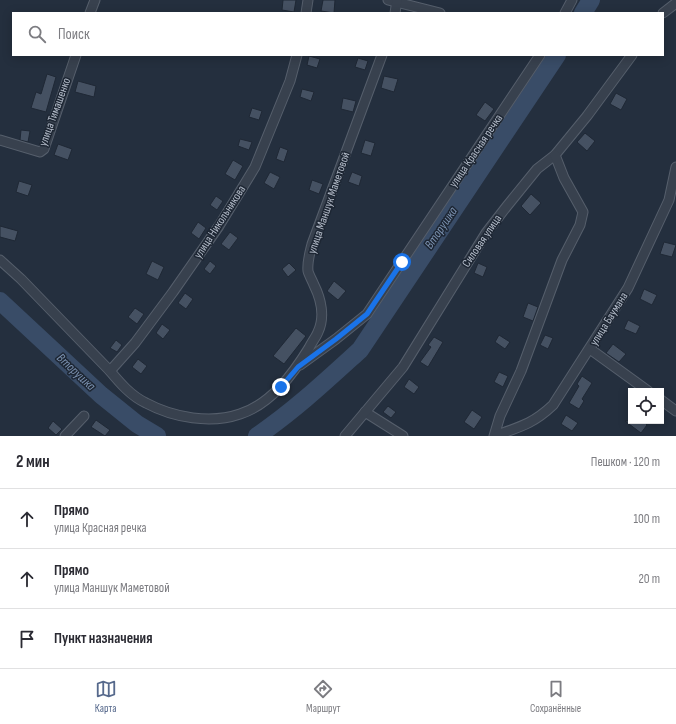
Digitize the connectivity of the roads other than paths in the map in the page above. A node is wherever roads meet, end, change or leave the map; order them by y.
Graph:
1 (95, 0) edge
2 (308, 0) edge
3 (572, 0) edge
4 (394, 1) edge
5 (676, 3) edge
6 (90, 12) edge
7 (306, 12) edge
8 (395, 12) edge
9 (436, 12) edge
10 (566, 12) edge
11 (664, 12) edge
12 (76, 56) edge
13 (297, 56) edge
14 (382, 56) edge
15 (539, 56) edge
16 (631, 56) edge
17 (0, 140) edge
18 (555, 155) junction
19 (676, 167) edge
20 (673, 203) edge
21 (0, 260) edge
22 (590, 349) junction
23 (298, 367) junction
24 (110, 370) junction
25 (644, 388) edge
26 (664, 402) edge
27 (676, 411) edge
28 (365, 412) junction
29 (84, 416) dead end
30 (65, 436) edge
31 (345, 436) edge
32 (403, 436) edge
33 (496, 436) edge

1 - 6 street
2 - 7 street
3 - 10 street
4 - 8 street
4 - 9 street
5 - 11 street
12 - 17 street, улица Тимашенко
13 - 24 street, улица Никольникова
14 - 23 street, улица Маншук Маметовой
15 - 23 street, улица Красная речка
16 - 18 street, Силовая улица
18 - 28 street, Силовая улица
18 - 33 street, улица Баумана
19 - 20 street, улица Баумана
20 - 22 street, улица Баумана
21 - 24 street, улица Маншук Маметовой
22 - 25 street
22 - 33 street, улица Баумана
23 - 24 street, улица Маншук Маметовой
26 - 27 street
28 - 31 street, Силовая улица
28 - 32 street
29 - 30 street

